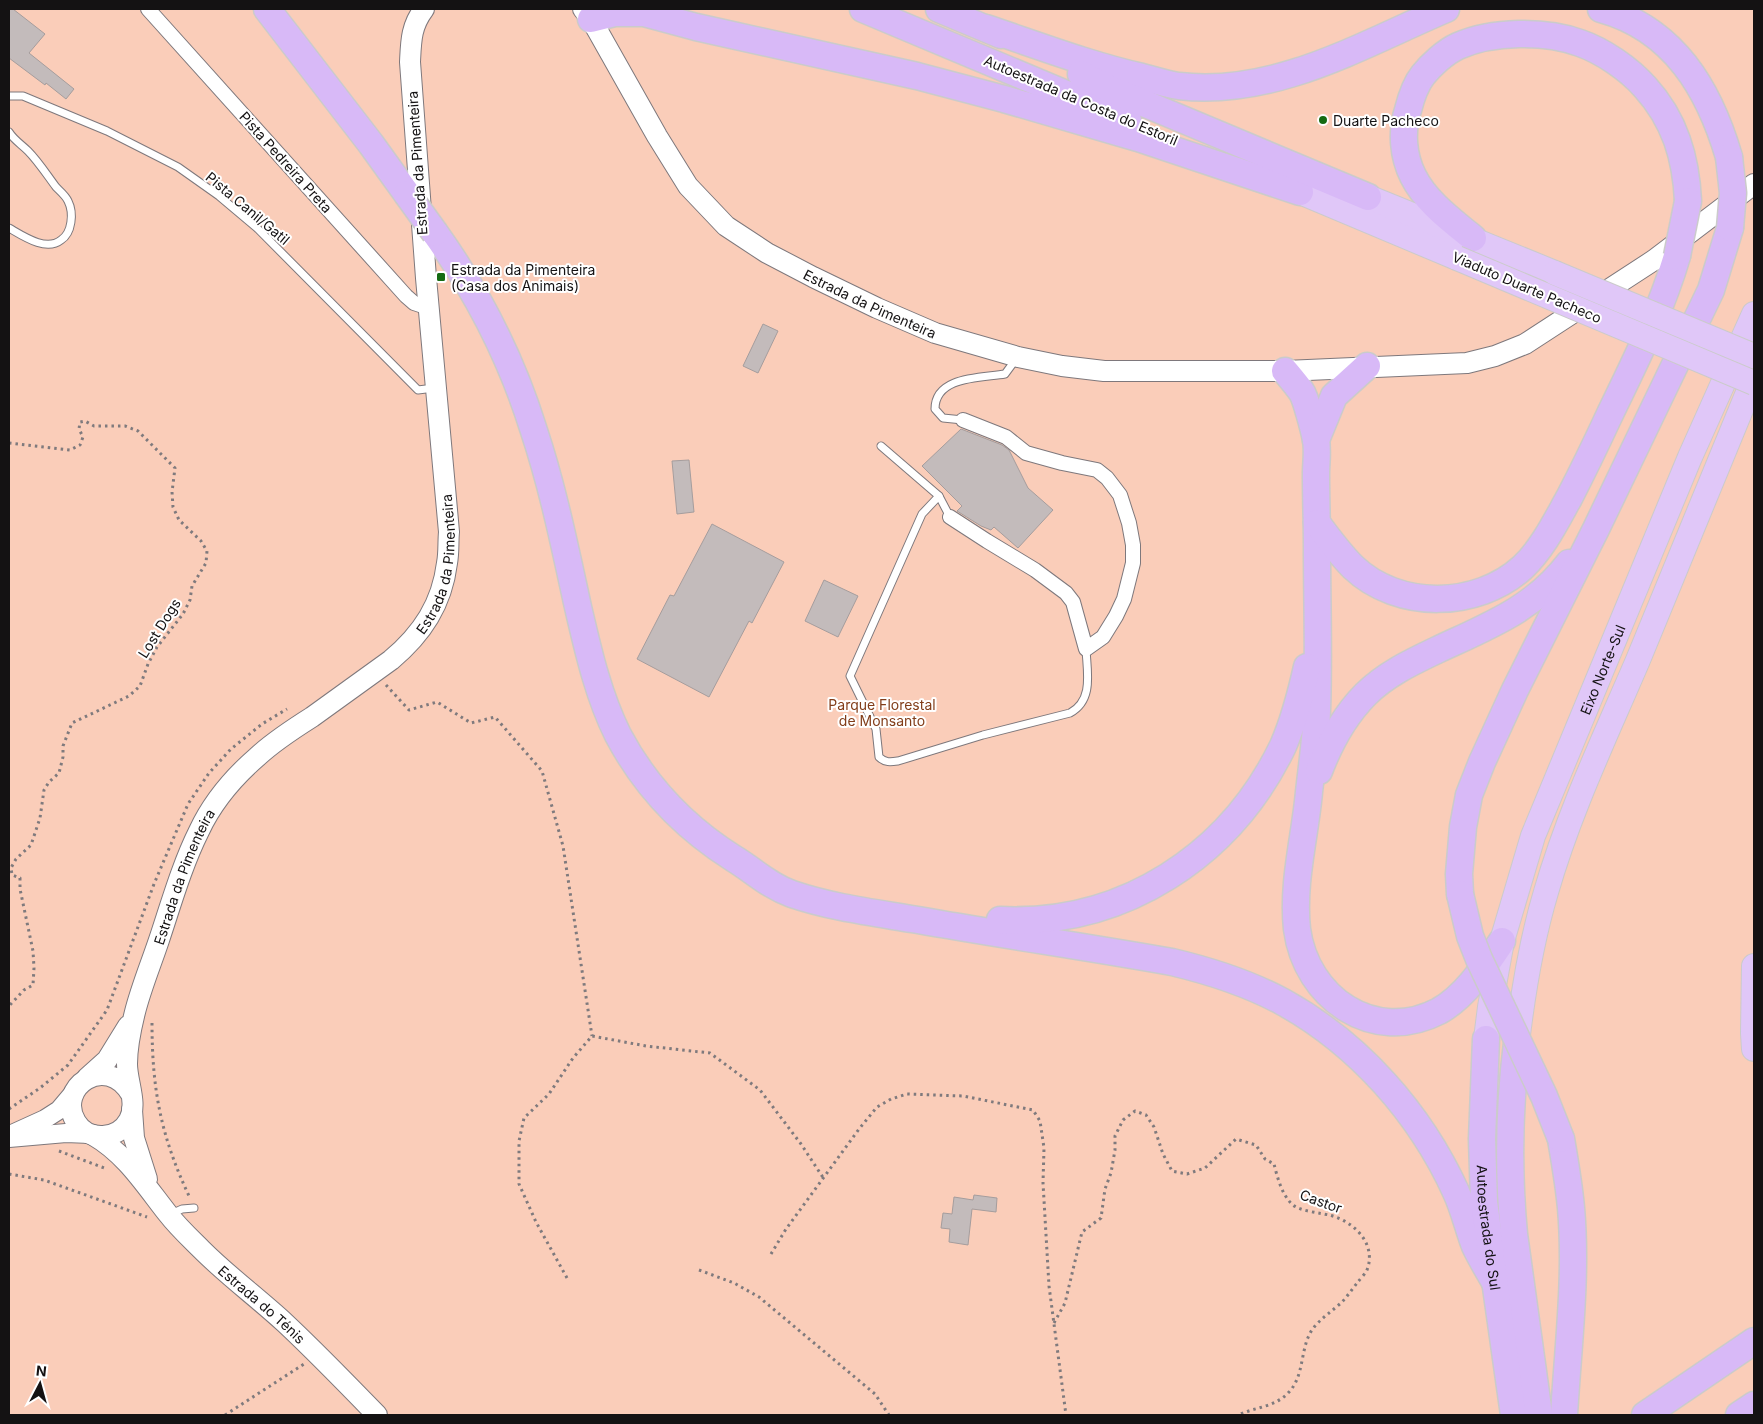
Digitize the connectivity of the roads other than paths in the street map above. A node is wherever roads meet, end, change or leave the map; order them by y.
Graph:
1 (148, 9) edge
2 (268, 9) edge
3 (424, 9) edge
4 (863, 9) edge
5 (940, 9) edge
6 (1446, 9) edge
7 (1460, 9) edge
8 (1601, 9) edge
9 (587, 14) edge
10 (1422, 19) junction
11 (986, 28) junction
12 (9, 96) edge
13 (9, 132) edge
14 (1754, 184) edge
15 (1300, 192) junction
16 (1368, 197) joint
17 (9, 228) edge
18 (1475, 248) junction
19 (429, 308) junction
20 (1754, 314) edge
21 (1754, 356) edge
22 (1018, 357) junction
23 (1367, 366) junction
24 (1285, 371) junction
25 (1754, 378) edge
26 (1754, 383) edge
27 (436, 388) junction
28 (963, 420) joint
29 (1316, 440) junction
30 (881, 446) dead end
31 (939, 496) junction
32 (950, 517) joint
33 (1317, 523) junction
34 (1596, 530) junction
35 (1317, 619) junction
36 (1086, 649) junction
37 (1308, 798) junction
38 (742, 864) junction
39 (1502, 941) junction
40 (1754, 979) edge
41 (144, 1015) junction
42 (1486, 1039) joint
43 (1517, 1044) joint
44 (1754, 1049) edge
45 (81, 1085) junction
46 (131, 1102) junction
47 (91, 1134) junction
48 (9, 1137) edge
49 (151, 1190) junction
50 (194, 1208) road end
51 (159, 1216) junction
52 (1497, 1286) junction
53 (1754, 1341) edge
54 (1754, 1405) edge
55 (377, 1415) edge
56 (1514, 1415) edge
57 (1539, 1415) edge
58 (1564, 1415) edge
59 (1645, 1415) edge
60 (1739, 1415) edge

1 - 19 street, Pista Pedreira Preta
2 - 38 highway, bridge
3 - 19 main road, Estrada da Pimenteira
4 - 15 highway, Autoestrada da Costa do Estoril
5 - 11 highway, Autoestrada da Costa do Estoril
6 - 10 highway
7 - 10 highway
8 - 34 highway, bridge
9 - 15 highway
9 - 22 main road, Estrada da Pimenteira
10 - 11 highway
11 - 16 highway, Autoestrada da Costa do Estoril
12 - 27 lane, Pista Canil/Gatil
13 - 17 lane
14 - 23 main road, Estrada da Pimenteira
15 - 18 highway, Viaduto Duarte Pacheco
16 - 18 highway, Viaduto Duarte Pacheco
18 - 21 highway, Viaduto Duarte Pacheco, bridge
18 - 26 highway, Viaduto Duarte Pacheco, bridge
18 - 33 highway, bridge
19 - 27 main road, Estrada da Pimenteira
20 - 39 highway, Eixo Norte-Sul
22 - 24 main road, Estrada da Pimenteira
22 - 28 lane
23 - 24 main road, Estrada da Pimenteira
23 - 29 highway
24 - 29 highway
25 - 43 highway
27 - 41 main road, Estrada da Pimenteira
28 - 36 street
29 - 33 highway
30 - 31 lane
31 - 32 lane
31 - 36 lane
32 - 36 street
33 - 35 highway
34 - 37 highway
34 - 58 highway, bridge
35 - 37 highway
35 - 38 highway
37 - 39 highway
38 - 52 highway
39 - 42 highway, Eixo Norte-Sul
40 - 44 highway
41 - 45 main road, Estrada da Pimenteira
41 - 46 main road, Estrada da Pimenteira
42 - 52 highway, Autoestrada do Sul
43 - 57 highway, Autoestrada do Sul
45 - 46 main road
45 - 47 main road
45 - 48 street, Estrada da Pimenteira
46 - 47 main road, Estrada da Pimenteira
46 - 49 main road, Estrada do Ténis
47 - 48 street, Estrada da Pimenteira
47 - 49 main road, Estrada do Ténis
49 - 51 main road, Estrada do Ténis
50 - 51 lane
51 - 55 main road, Estrada do Ténis
52 - 56 highway, Autoestrada do Sul
53 - 59 highway
54 - 60 highway

